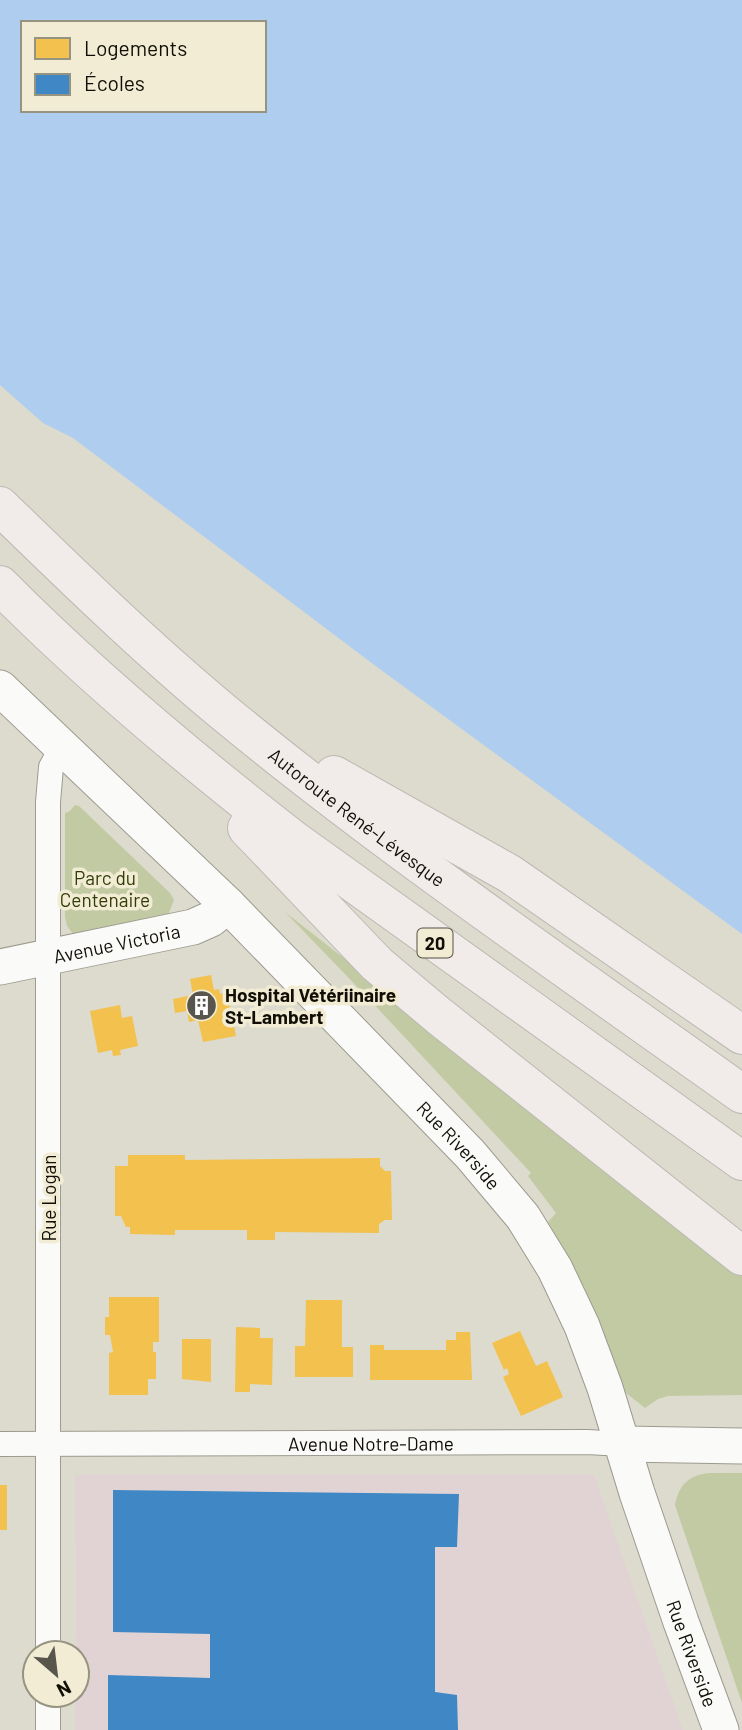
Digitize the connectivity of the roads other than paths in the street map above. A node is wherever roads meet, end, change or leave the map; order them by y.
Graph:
1 (0, 506) edge
2 (0, 584) edge
3 (0, 688) edge
4 (223, 711) junction
5 (138, 712) junction
6 (62, 747) junction
7 (228, 905) junction
8 (48, 957) junction
9 (0, 967) edge
10 (742, 1035) edge
11 (742, 1094) edge
12 (742, 1161) edge
13 (742, 1256) edge
14 (0, 1444) edge
15 (48, 1444) junction
16 (622, 1444) junction
17 (742, 1446) edge
18 (48, 1639) edge
19 (48, 1709) edge
20 (48, 1730) edge
21 (721, 1730) edge

1 - 4 highway, Autoroute René-Lévesque
2 - 5 highway, 20
3 - 6 street, Rue Riverside
4 - 10 highway
4 - 11 highway, Autoroute René-Lévesque
5 - 12 highway, 20
5 - 13 highway
6 - 7 street, Rue Riverside
6 - 8 street, Rue Logan
7 - 8 street, Avenue Victoria
7 - 16 street, Rue Riverside
8 - 9 street, Avenue Victoria
8 - 15 street, Rue Logan
14 - 15 street, Avenue Notre-Dame
15 - 16 street, Avenue Notre-Dame
15 - 18 street, Rue Logan
16 - 17 street, Avenue Notre-Dame
16 - 21 street, Rue Riverside
19 - 20 street

